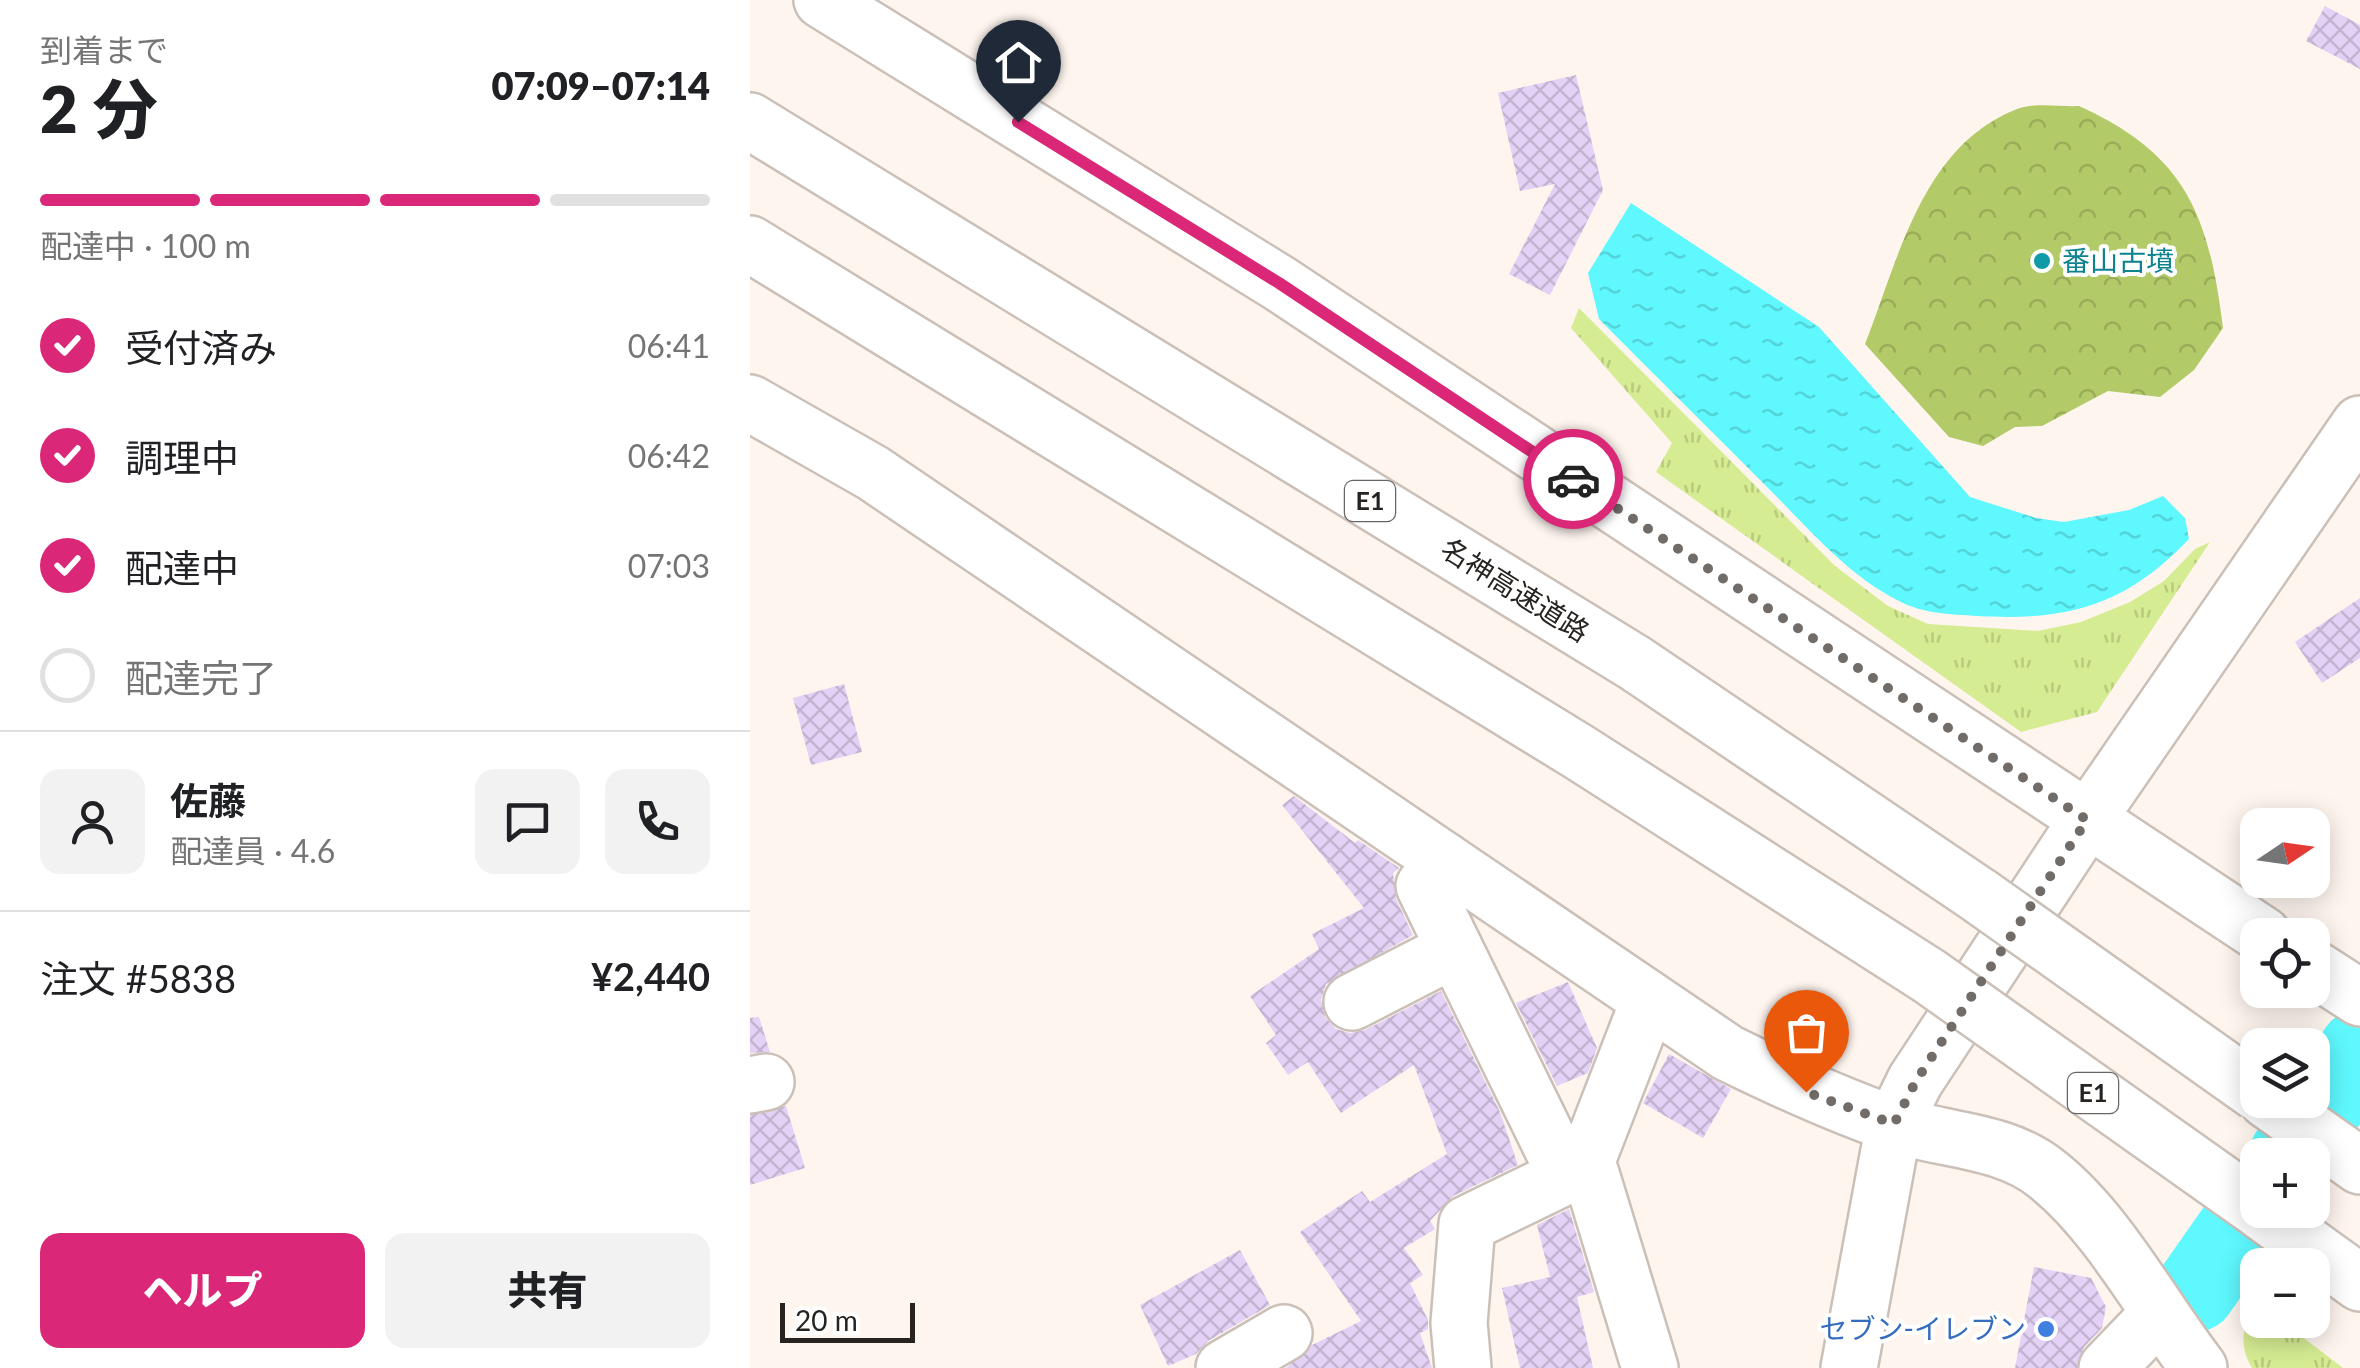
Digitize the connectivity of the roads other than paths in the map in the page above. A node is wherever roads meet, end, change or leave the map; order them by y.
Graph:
1 (822, 0) edge
2 (750, 120) edge
3 (750, 244) edge
4 (750, 403) edge
5 (2360, 424) edge
6 (2087, 820) junction
7 (1444, 860) junction
8 (2240, 920) edge
9 (1454, 949) junction
10 (2330, 979) edge
11 (2360, 998) edge
12 (1352, 1002) dead end
13 (1643, 1016) dead end
14 (2240, 1080) edge
15 (2292, 1118) edge
16 (1894, 1124) junction
17 (2360, 1166) edge
18 (1566, 1176) junction
19 (2240, 1196) edge
20 (2284, 1228) edge
21 (2347, 1273) edge
22 (2158, 1315) junction
23 (1284, 1332) dead end
24 (1224, 1368) edge
25 (1463, 1368) edge
26 (1650, 1368) edge
27 (1849, 1368) edge
28 (2107, 1368) edge
29 (2199, 1368) edge

1 - 6 main road
2 - 14 main road, 名神高速道路 / E1, bridge
3 - 19 main road, E1, bridge
4 - 7 main road
5 - 6 main road
6 - 8 main road
6 - 16 main road
7 - 9 main road
7 - 16 main road
9 - 12 main road
9 - 18 main road
10 - 11 main road
13 - 18 main road
15 - 17 main road
16 - 22 main road
16 - 27 main road
18 - 25 main road
18 - 26 main road
20 - 21 main road, E1
22 - 28 main road
22 - 29 main road
23 - 24 main road

